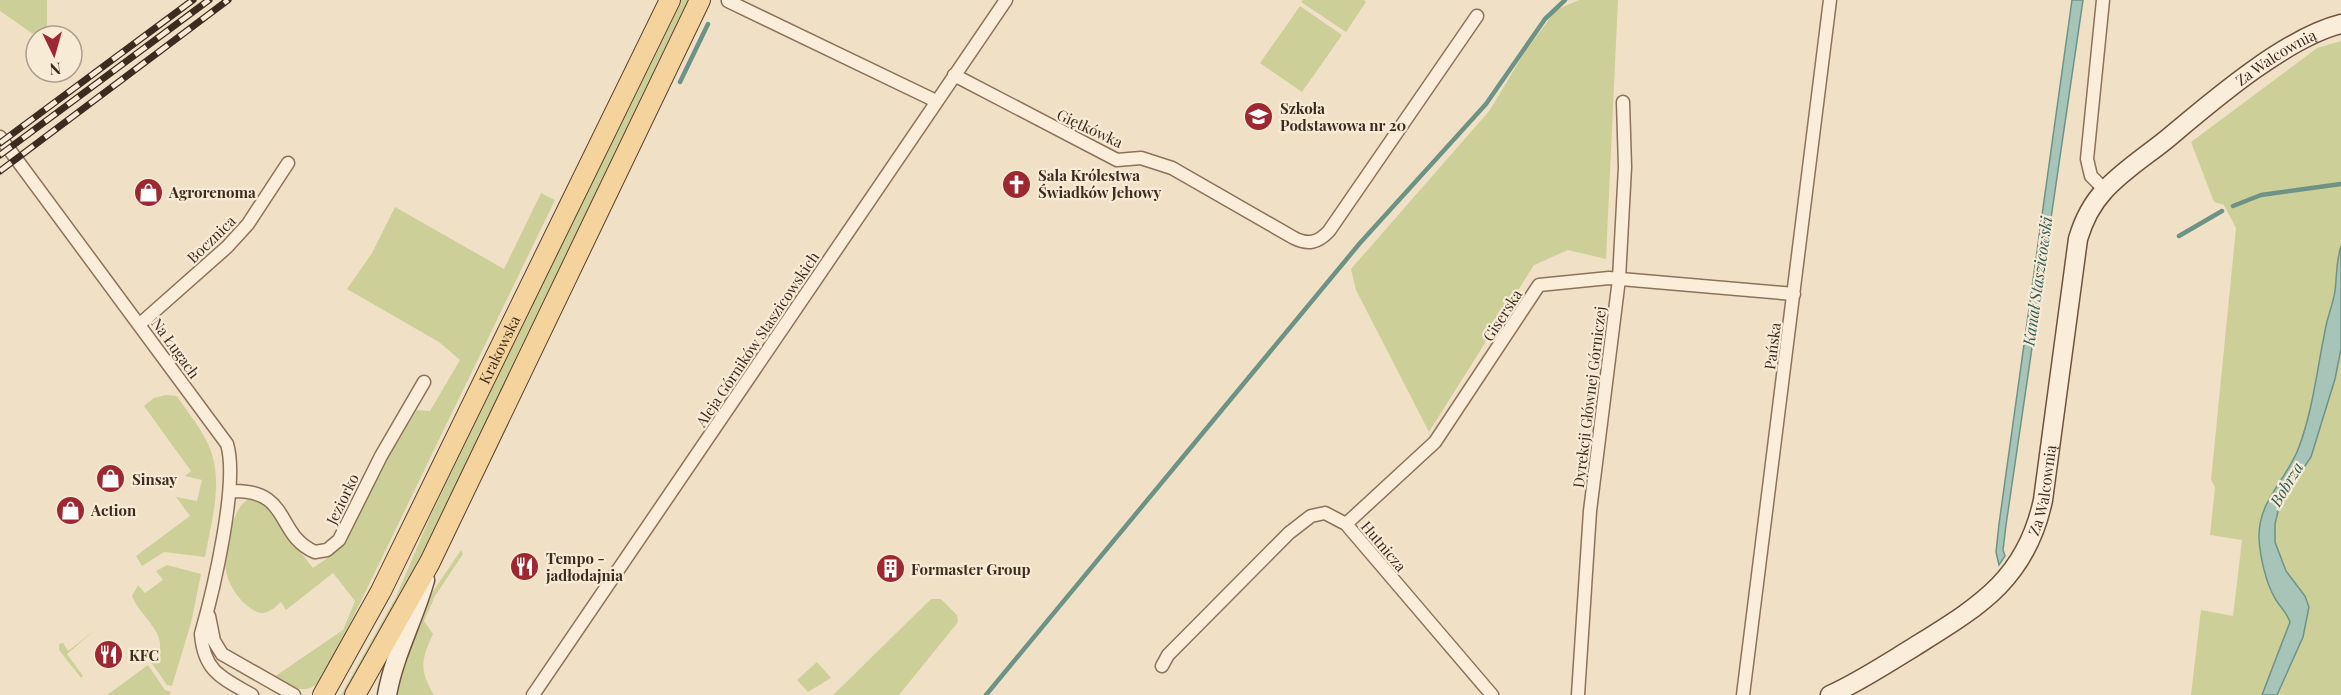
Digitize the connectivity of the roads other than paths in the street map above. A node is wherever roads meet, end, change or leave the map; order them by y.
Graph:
1 (670, 0) edge
2 (700, 0) edge
3 (1006, 0) edge
4 (1830, 0) edge
5 (2103, 0) edge
6 (728, 1) edge
7 (1477, 16) dead end
8 (2341, 24) edge
9 (954, 75) junction
10 (936, 101) junction
11 (1623, 102) dead end
12 (0, 137) edge
13 (288, 163) dead end
14 (2104, 190) junction
15 (1620, 279) junction
16 (1794, 294) junction
17 (140, 324) junction
18 (424, 382) dead end
19 (231, 491) junction
20 (1346, 524) junction
21 (430, 562) junction
22 (209, 608) junction
23 (1162, 666) dead end
24 (247, 693) edge
25 (294, 695) edge
26 (323, 695) edge
27 (355, 695) edge
28 (387, 695) edge
29 (533, 695) edge
30 (1492, 695) edge
31 (1578, 695) edge
32 (1743, 695) edge
33 (1830, 695) edge

1 - 26 main road, Krakowska
2 - 21 main road, Krakowska
3 - 9 street, Aleja Górników Staszicowskich
4 - 16 street, Pańska
5 - 14 street
6 - 10 street
7 - 9 street, Giętkówka
8 - 14 main road, Za Walcownią
9 - 10 street, Aleja Górników Staszicowskich
10 - 29 street, Aleja Górników Staszicowskich
11 - 15 street, Dyrekcji Głównej Górniczej
12 - 17 street, Na Ługach
13 - 17 street, Bocznica
14 - 33 main road, Za Walcownią
15 - 16 street, Giserska
15 - 20 street, Giserska
15 - 31 street, Dyrekcji Głównej Górniczej
16 - 32 street, Pańska
17 - 19 street, Na Ługach
18 - 19 street, Jeziorko
19 - 22 street, Na Ługach
20 - 23 street, Hutnicza
20 - 30 street, Hutnicza
21 - 27 main road, Krakowska
21 - 28 main road
22 - 24 street, Na Ługach
22 - 25 street, Na Ługach

